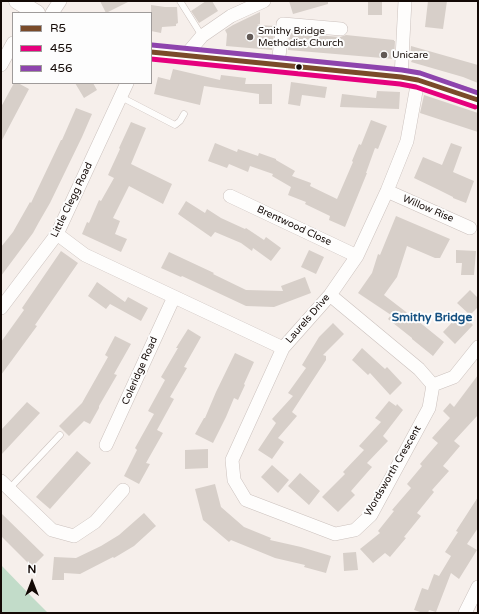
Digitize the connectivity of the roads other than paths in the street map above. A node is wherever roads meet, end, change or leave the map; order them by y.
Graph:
1 (17, 1) edge
2 (60, 1) edge
3 (180, 1) edge
4 (264, 1) edge
5 (406, 1) edge
6 (33, 12) edge
7 (53, 12) edge
8 (341, 29) dead end
9 (202, 36) junction
10 (12, 45) edge
11 (152, 52) edge
12 (186, 54) junction
13 (278, 64) junction
14 (1, 65) edge
15 (401, 76) junction
16 (418, 80) junction
17 (127, 84) edge
18 (121, 97) junction
19 (478, 100) edge
20 (184, 114) dead end
21 (387, 191) junction
22 (230, 196) dead end
23 (470, 228) dead end
24 (57, 234) junction
25 (357, 256) junction
26 (330, 295) junction
27 (174, 297) junction
28 (1, 308) edge
29 (283, 348) junction
30 (478, 348) edge
31 (433, 385) junction
32 (60, 435) dead end
33 (106, 445) dead end
34 (5, 485) edge
35 (123, 490) dead end
36 (478, 588) edge
37 (465, 613) edge

1 - 6 street
2 - 7 street
3 - 9 lane
4 - 9 street
5 - 15 street
8 - 13 street
9 - 12 street
10 - 14 street
11 - 12 street
12 - 13 street
13 - 15 street
15 - 16 street
16 - 19 street
16 - 21 street, Laurels Drive
17 - 18 street, Little Clegg Road
18 - 20 lane
18 - 24 street, Little Clegg Road
21 - 23 street, Willow Rise
21 - 25 street, Laurels Drive
22 - 25 street, Brentwood Close
24 - 27 street, Laurels Drive
24 - 28 street, Little Clegg Road
25 - 26 street, Laurels Drive
26 - 29 street, Laurels Drive
26 - 31 street
27 - 29 street, Laurels Drive
27 - 33 street, Coleridge Road
29 - 31 street, Wordsworth Crescent
30 - 31 street
32 - 34 lane
34 - 35 street
36 - 37 street

